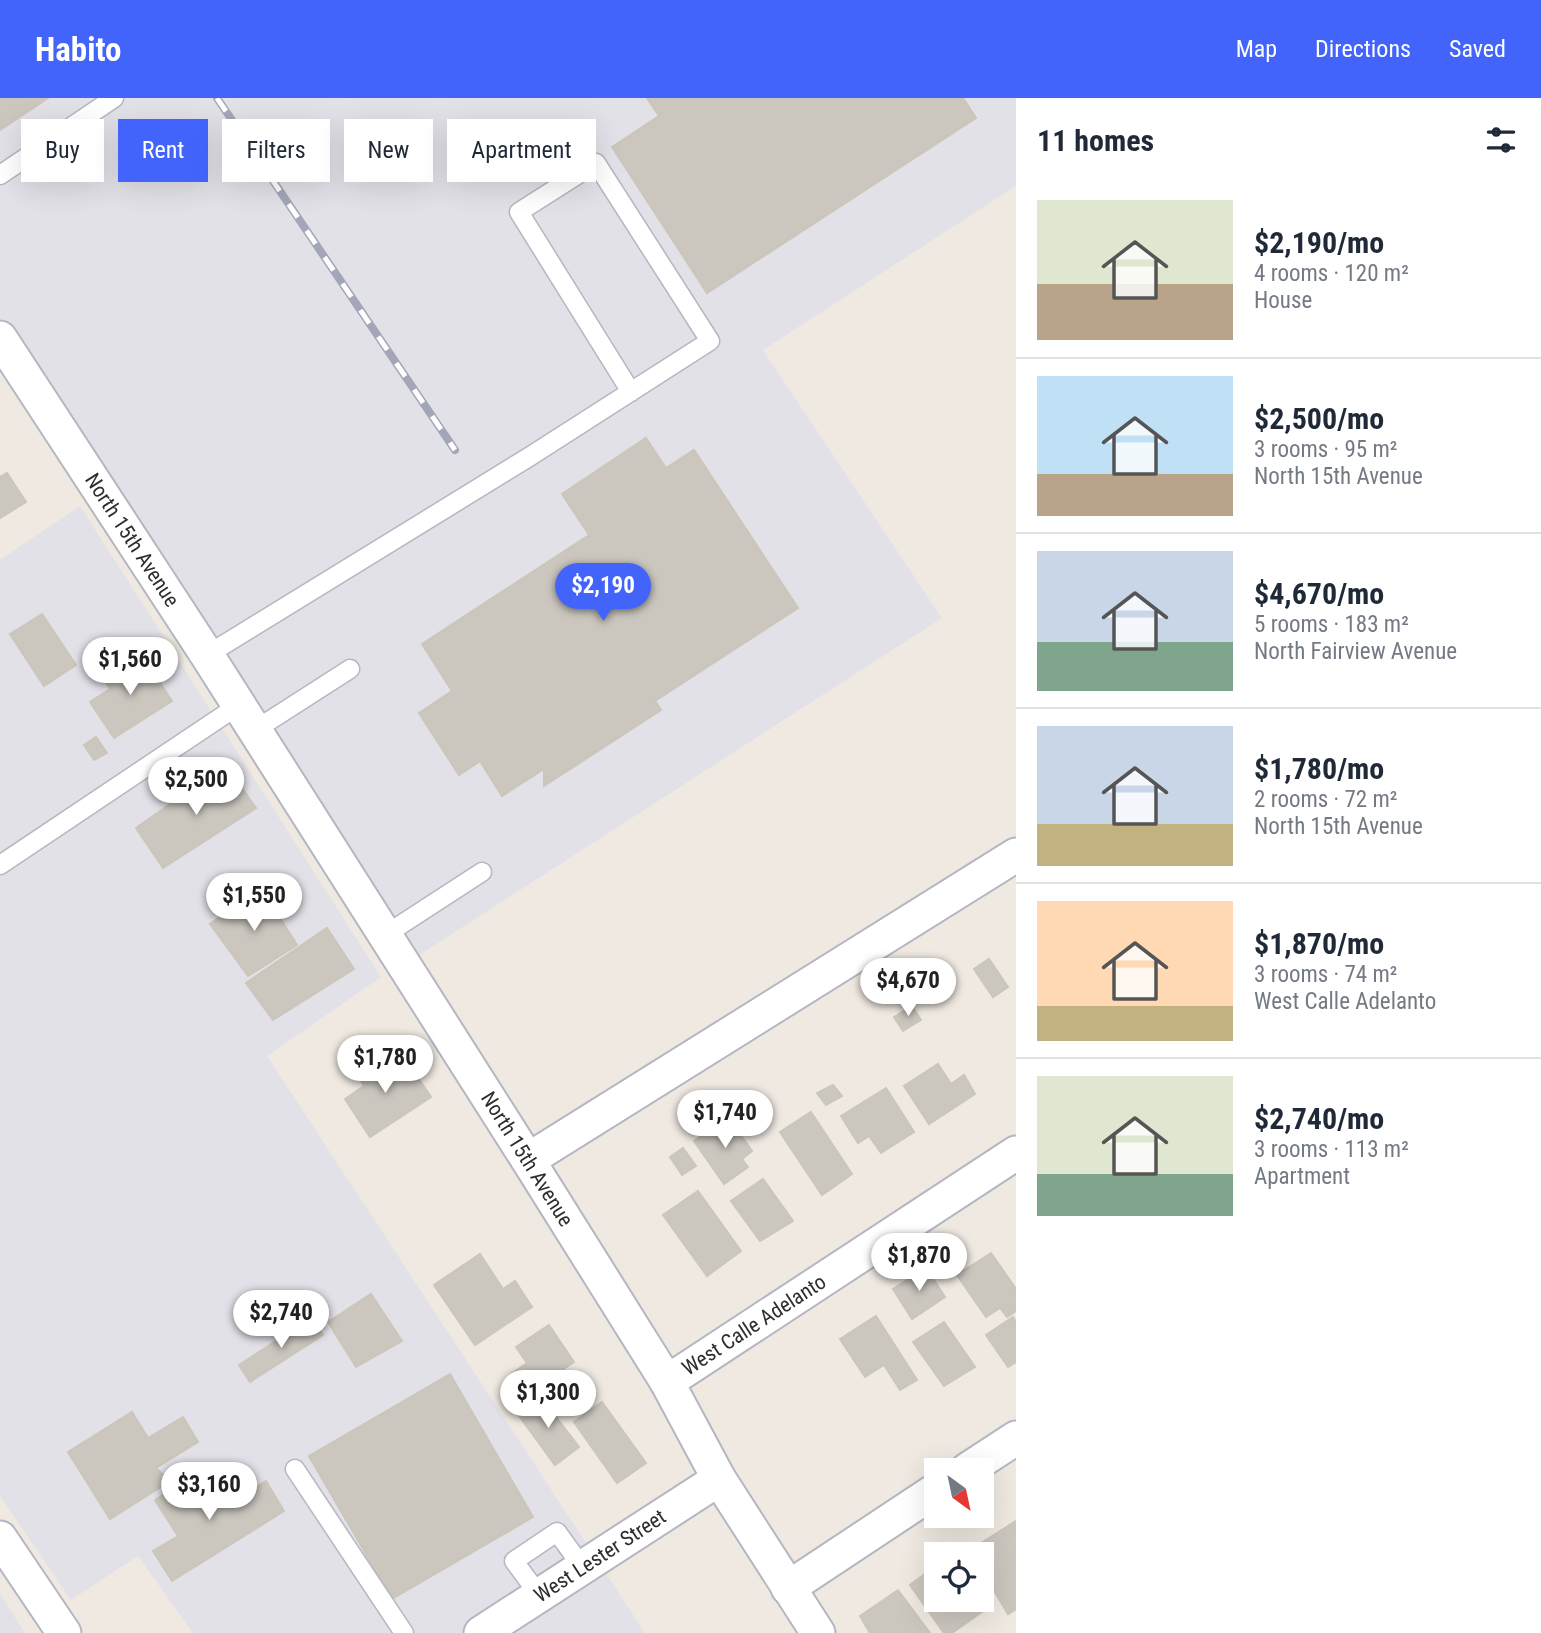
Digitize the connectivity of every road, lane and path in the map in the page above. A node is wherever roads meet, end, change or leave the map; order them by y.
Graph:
1 (114, 98) edge
2 (0, 175) edge
3 (0, 338) edge
4 (631, 392) junction
5 (207, 654) junction
6 (350, 669) dead end
7 (247, 718) junction
8 (1016, 855) edge
9 (0, 865) edge
10 (482, 872) dead end
11 (385, 935) junction
12 (1016, 1153) edge
13 (528, 1160) junction
14 (667, 1382) junction
15 (1016, 1438) edge
16 (985, 1458) edge
17 (295, 1469) dead end
18 (719, 1479) junction
19 (924, 1498) edge
20 (0, 1538) edge
21 (583, 1568) junction
22 (788, 1588) junction
23 (539, 1595) junction
24 (64, 1633) edge
25 (404, 1633) edge
26 (481, 1633) edge
27 (818, 1633) edge

1 - 2 lane
3 - 5 street, North 15th Avenue
4 - 4 lane
4 - 5 lane
5 - 7 street, North 15th Avenue
6 - 7 lane
7 - 9 lane
7 - 11 street, North 15th Avenue
8 - 13 street
10 - 11 lane
11 - 13 street, North 15th Avenue
12 - 14 street, West Calle Adelanto
13 - 14 street, North 15th Avenue
14 - 18 street, North 15th Avenue
15 - 16 street
17 - 25 lane
18 - 21 street, West Lester Street
18 - 22 street, North 15th Avenue
19 - 22 street
20 - 24 street
21 - 23 street, West Lester Street
21 - 23 lane
22 - 27 street, North 15th Avenue
23 - 26 street, West Lester Street

